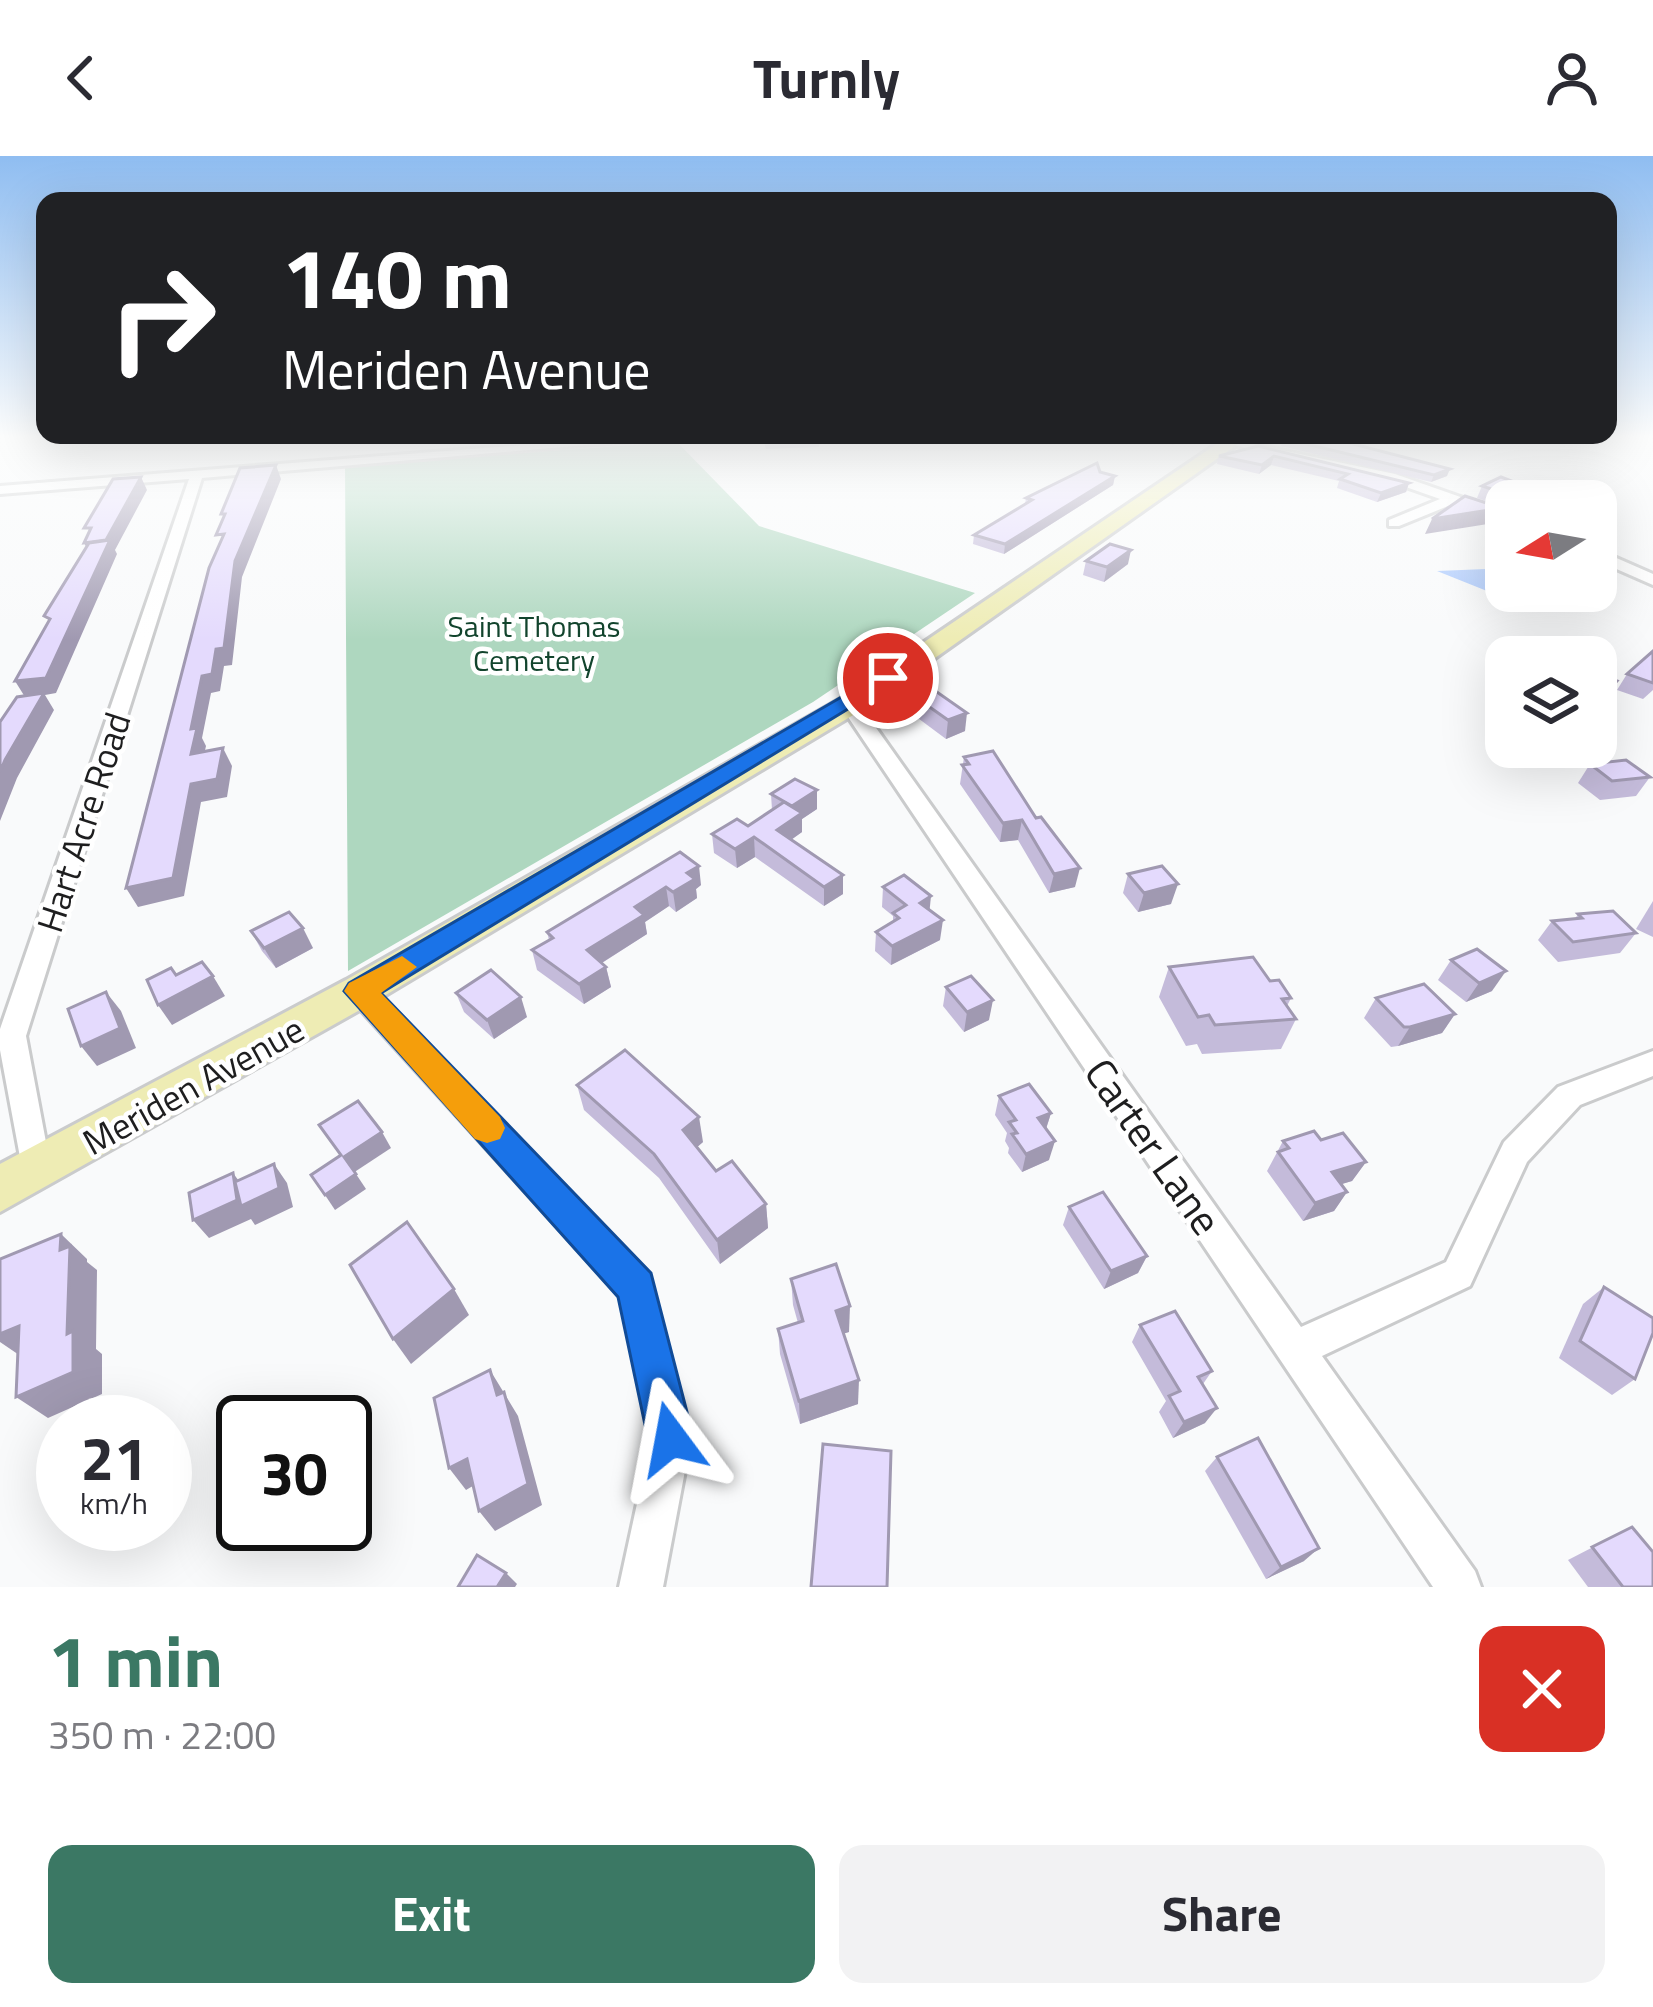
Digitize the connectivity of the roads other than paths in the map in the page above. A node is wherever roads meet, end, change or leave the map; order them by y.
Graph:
1 (187, 506) edge
2 (1139, 506) edge
3 (1437, 506) edge
4 (1394, 523) dead end
5 (1617, 564) edge
6 (1653, 580) edge
7 (850, 705) junction
8 (360, 991) junction
9 (1653, 1063) edge
10 (36, 1174) junction
11 (0, 1189) edge
12 (1294, 1350) junction
13 (641, 1587) edge
14 (1459, 1587) edge

1 - 10 street, Hart Acre Road
2 - 7 main road, Meriden Avenue
3 - 4 street
5 - 6 street
7 - 8 main road, Meriden Avenue
7 - 12 street, Carter Lane
8 - 10 main road, Meriden Avenue
8 - 13 street
9 - 12 street
10 - 11 main road, Meriden Avenue
12 - 14 street, Carter Lane

